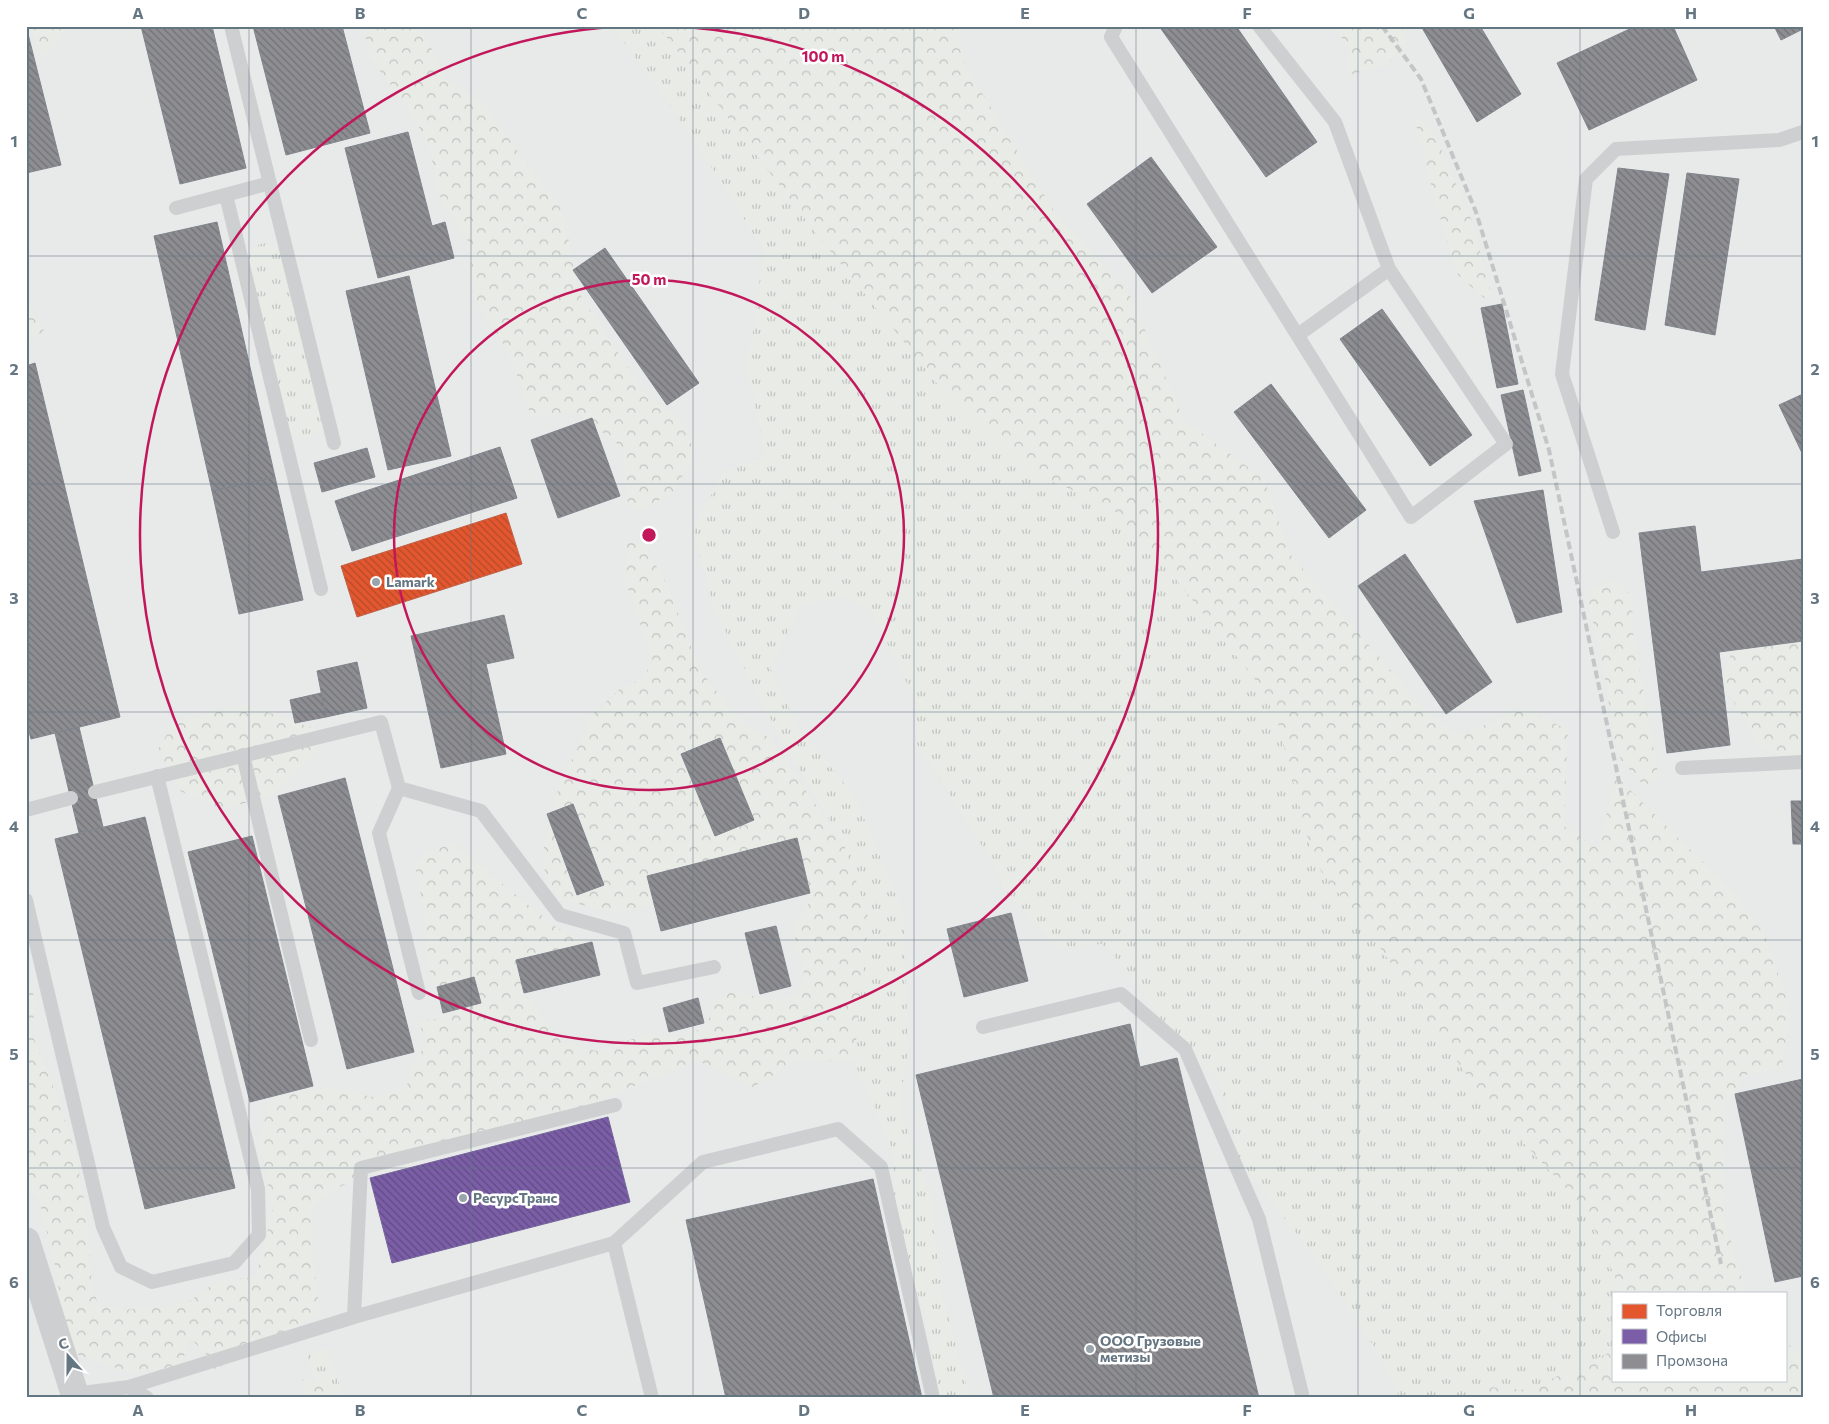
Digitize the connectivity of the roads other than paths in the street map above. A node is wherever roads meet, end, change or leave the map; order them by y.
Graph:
1 (230, 26) edge
2 (1116, 26) edge
3 (1259, 26) edge
4 (1803, 132) edge
5 (270, 183) junction
6 (226, 195) junction
7 (176, 208) dead end
8 (1389, 269) junction
9 (1298, 336) junction
10 (334, 443) dead end
11 (1613, 532) dead end
12 (321, 589) dead end
13 (243, 756) junction
14 (1803, 762) edge
15 (1682, 768) dead end
16 (158, 776) junction
17 (399, 788) junction
18 (95, 792) dead end
19 (71, 798) dead end
20 (26, 810) edge
21 (26, 900) edge
22 (714, 967) dead end
23 (419, 993) dead end
24 (983, 1027) dead end
25 (311, 1040) dead end
26 (615, 1105) dead end
27 (26, 1241) edge
28 (614, 1243) junction
29 (354, 1318) junction
30 (129, 1387) junction
31 (75, 1396) edge
32 (147, 1398) edge
33 (652, 1398) edge
34 (933, 1398) edge
35 (1303, 1398) edge

1 - 5 lane
2 - 9 lane
3 - 8 lane
4 - 11 lane
5 - 6 lane
5 - 10 lane
6 - 7 lane
6 - 12 lane
8 - 9 lane
8 - 9 lane
13 - 16 lane
13 - 17 lane
13 - 25 lane
14 - 15 lane
16 - 18 lane
16 - 21 lane
17 - 22 lane
17 - 23 lane
19 - 20 lane
24 - 35 lane
26 - 29 lane
27 - 31 street
28 - 29 lane
28 - 33 lane
28 - 34 lane
29 - 30 lane
30 - 31 lane
30 - 32 lane

